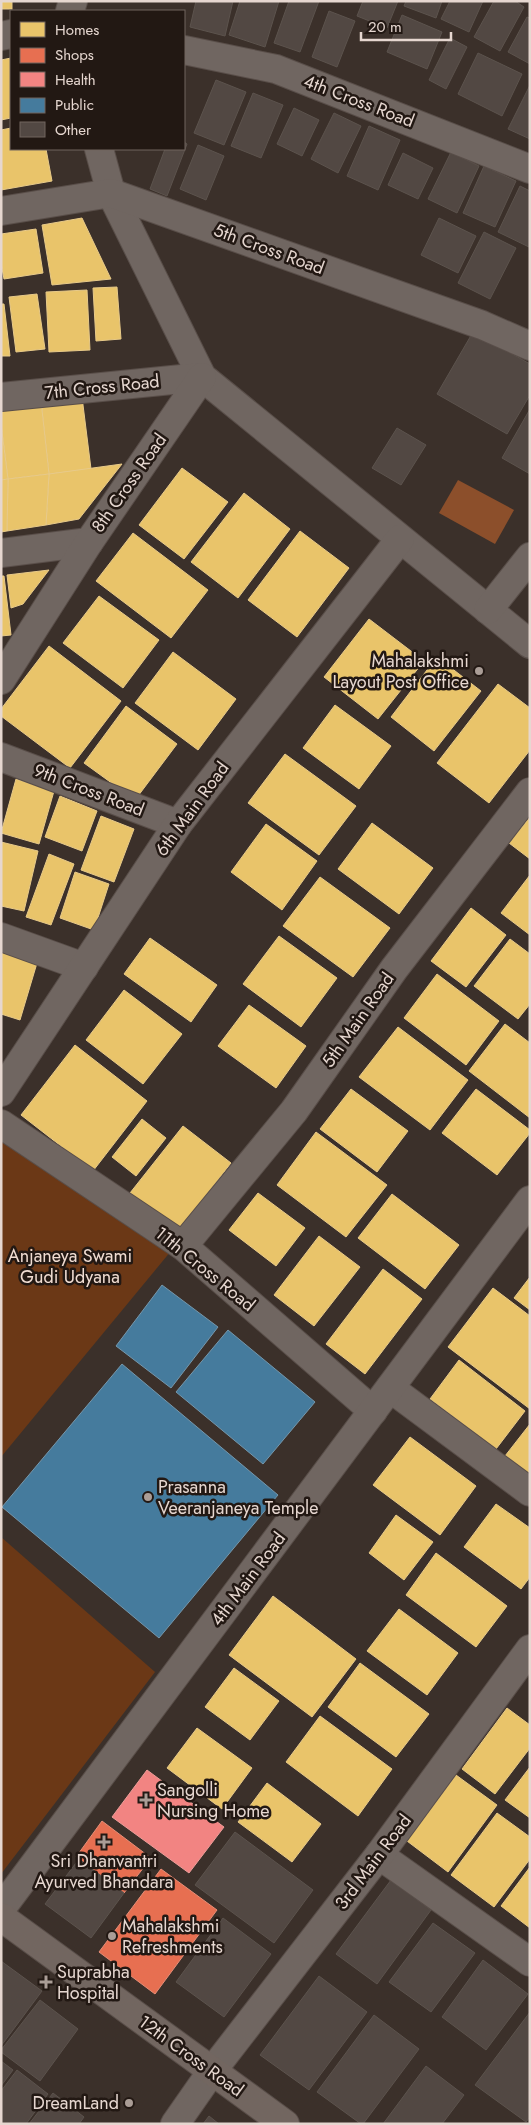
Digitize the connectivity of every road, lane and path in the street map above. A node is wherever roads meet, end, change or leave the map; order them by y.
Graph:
1 (185, 50) edge
2 (99, 150) edge
3 (530, 169) edge
4 (111, 194) junction
5 (1, 211) edge
6 (530, 346) edge
7 (202, 377) junction
8 (1, 397) edge
9 (400, 539) junction
10 (88, 542) junction
11 (1, 553) edge
12 (530, 557) edge
13 (488, 610) junction
14 (530, 644) edge
15 (1, 680) edge
16 (1, 757) edge
17 (530, 792) edge
18 (178, 824) junction
19 (1, 937) edge
20 (84, 967) junction
21 (1, 1092) edge
22 (1, 1124) edge
23 (530, 1200) edge
24 (183, 1246) junction
25 (390, 1388) junction
26 (373, 1411) junction
27 (530, 1492) edge
28 (524, 1668) edge
29 (379, 1855) junction
30 (1, 1909) edge
31 (1, 1916) edge
32 (530, 1962) edge
33 (212, 2071) junction
34 (175, 2124) edge
35 (285, 2124) edge

1 - 3 street, 4th Cross Road
2 - 4 street
4 - 5 street, 5th Cross Road
4 - 6 street, 5th Cross Road
4 - 7 street
7 - 8 street, 7th Cross Road
7 - 9 street
7 - 10 street, 8th Cross Road
9 - 13 street
9 - 18 street, 6th Main Road
10 - 11 street, 8th Cross Road
10 - 15 street
12 - 13 street
13 - 14 street
16 - 18 street, 9th Cross Road
17 - 24 street, 5th Main Road
18 - 20 street, 6th Main Road
19 - 20 street
20 - 21 street, 6th Main Road
22 - 24 street, 11th Cross Road
23 - 25 street, 4th Main Road
24 - 26 street, 11th Cross Road
25 - 26 street, 4th Main Road
25 - 27 street
26 - 30 street, 4th Main Road
28 - 29 street, 3rd Main Road
29 - 32 street
29 - 33 street, 3rd Main Road
31 - 33 main road, 12th Cross Road
33 - 34 street, 3rd Main Road
33 - 35 main road, 12th Cross Road

